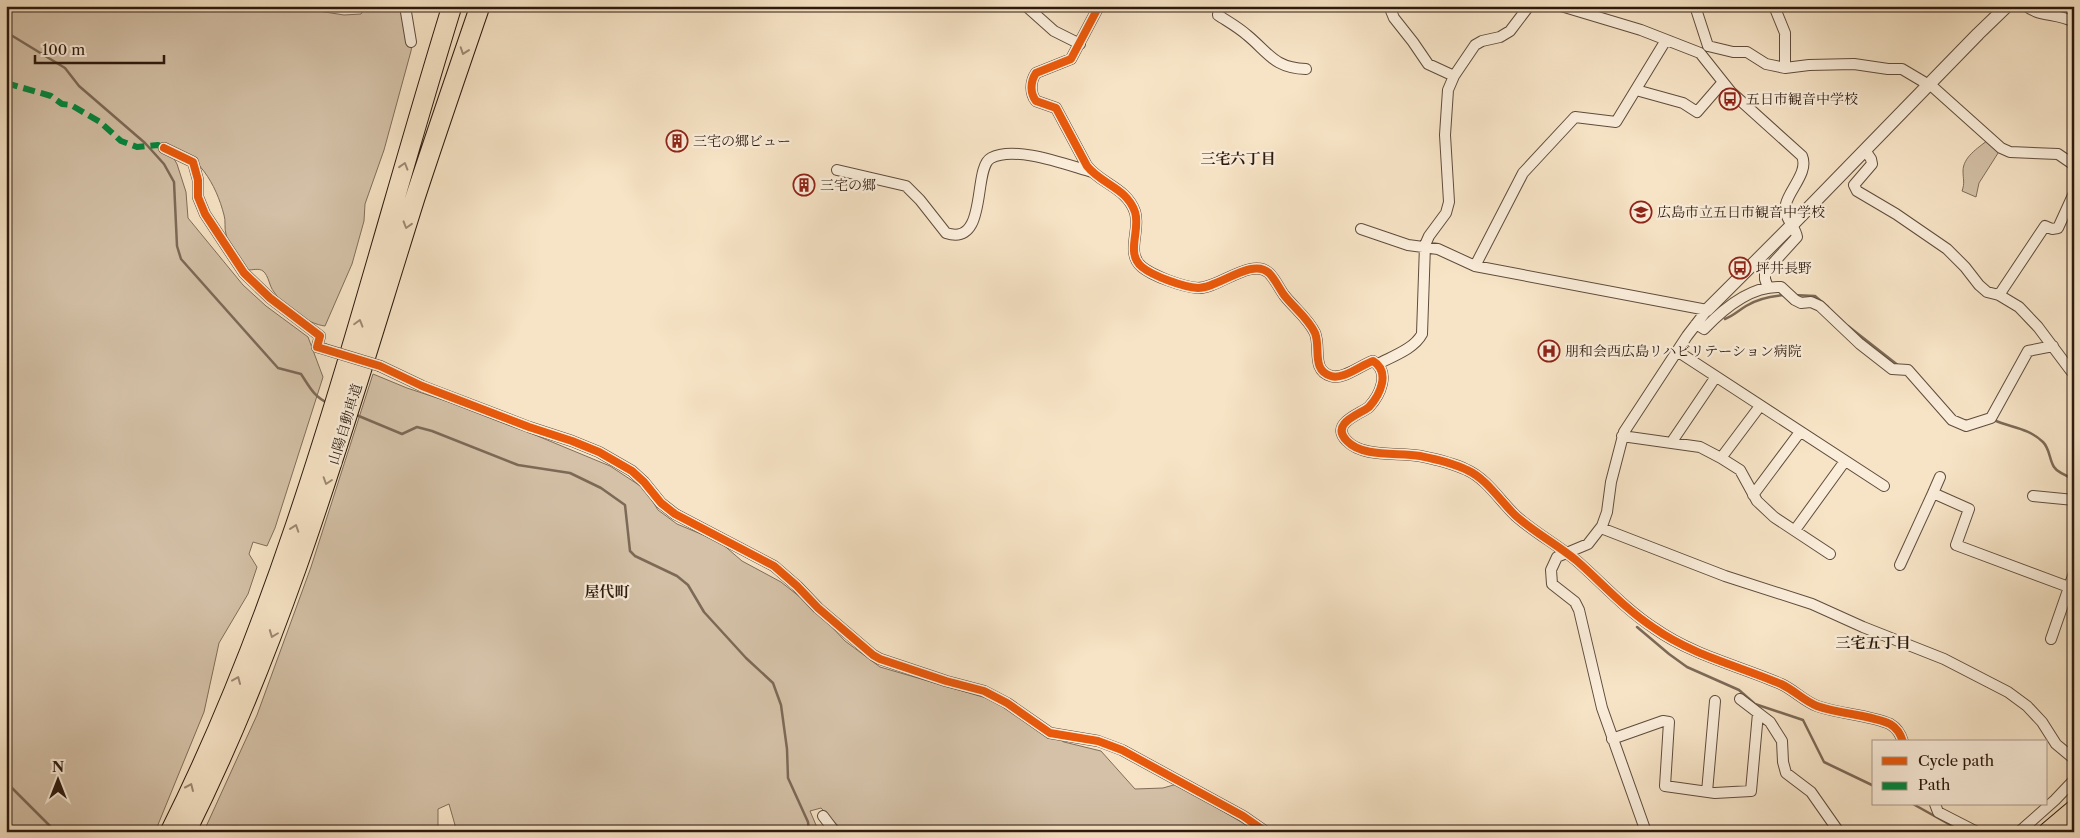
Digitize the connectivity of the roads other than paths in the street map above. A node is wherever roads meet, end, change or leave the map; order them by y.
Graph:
1 (405, 6) edge
2 (452, 6) edge
3 (480, 6) edge
4 (1026, 6) edge
5 (1099, 6) edge
6 (1219, 6) edge
7 (1388, 6) edge
8 (1529, 6) edge
9 (1561, 6) edge
10 (1695, 6) edge
11 (1774, 6) edge
12 (2007, 6) edge
13 (2026, 6) edge
14 (2074, 22) edge
15 (1666, 40) junction
16 (411, 42) dead end
17 (1080, 44) junction
18 (1704, 49) junction
19 (1785, 68) junction
20 (1306, 69) dead end
21 (1454, 76) junction
22 (1723, 82) junction
23 (1928, 85) junction
24 (1636, 90) junction
25 (164, 148) dead end
26 (1865, 150) junction
27 (2074, 165) edge
28 (837, 170) dead end
29 (1093, 172) junction
30 (2074, 193) edge
31 (1791, 226) junction
32 (1361, 229) dead end
33 (1425, 248) junction
34 (1475, 266) junction
35 (1768, 288) junction
36 (1999, 295) junction
37 (1707, 310) junction
38 (1696, 324) junction
39 (2053, 346) junction
40 (1677, 351) junction
41 (1378, 364) junction
42 (2074, 372) edge
43 (1716, 378) junction
44 (1760, 406) junction
45 (1800, 432) junction
46 (1622, 436) junction
47 (1671, 443) junction
48 (1721, 458) junction
49 (1845, 461) junction
50 (1940, 477) dead end
51 (1884, 486) dead end
52 (1933, 493) junction
53 (1754, 495) junction
54 (2033, 496) dead end
55 (2074, 500) edge
56 (1601, 528) junction
57 (1795, 530) junction
58 (1566, 553) junction
59 (1830, 554) dead end
60 (1900, 565) dead end
61 (2074, 573) edge
62 (2071, 588) edge
63 (2051, 638) dead end
64 (1740, 699) dead end
65 (1715, 701) dead end
66 (1758, 713) junction
67 (226, 728) junction
68 (1612, 739) junction
69 (1902, 740) edge
70 (2074, 759) edge
71 (2074, 780) edge
72 (1707, 792) junction
73 (1936, 806) edge
74 (2074, 810) edge
75 (823, 816) dead end
76 (170, 832) edge
77 (186, 832) edge
78 (835, 832) edge
79 (1266, 832) edge
80 (1646, 832) edge
81 (1839, 832) edge
82 (1978, 832) edge
83 (2019, 832) edge
84 (2048, 832) edge

1 - 16 street
67 -> 2 highway, 山陽自動車道
3 -> 67 highway, 山陽自動車道
4 - 17 street
5 - 17 street
6 - 20 street
7 - 21 street
8 - 21 street
9 - 15 street
10 - 18 street
11 - 19 street
12 - 23 street
13 - 14 street
15 - 18 street
15 - 24 street
17 - 29 street
18 - 19 street
18 - 22 street
19 - 23 street
21 - 33 street
22 - 24 street
22 - 31 street
23 - 26 street
23 - 27 street
24 - 34 street
25 - 79 street, bridge
26 - 31 street
26 - 36 street
28 - 29 street
29 - 41 street
30 - 36 street
31 - 35 street
31 - 37 street
32 - 33 street
33 - 34 street
33 - 41 street
34 - 37 street
35 - 38 street
35 - 39 street
36 - 39 street
37 - 38 street
38 - 40 street
39 - 42 street
40 - 43 street
40 - 46 street
41 - 58 street
43 - 44 street
43 - 47 street
44 - 45 street
44 - 48 street
45 - 49 street
45 - 53 street
46 - 47 street
46 - 56 street
47 - 48 street
48 - 53 street
49 - 51 street
49 - 57 street
50 - 52 street
52 - 60 street
52 - 62 street
53 - 57 street
54 - 55 street
56 - 58 street
56 - 70 street
57 - 59 street
58 - 68 street
58 - 69 street
61 - 62 street
62 - 63 street
64 - 66 street
65 - 72 street
66 - 72 street
66 - 81 street
76 -> 67 highway, 山陽自動車道
67 - 77 highway, 山陽自動車道
68 - 72 street
68 - 80 street
71 - 83 street
73 - 82 street
74 - 84 highway
75 - 78 street

